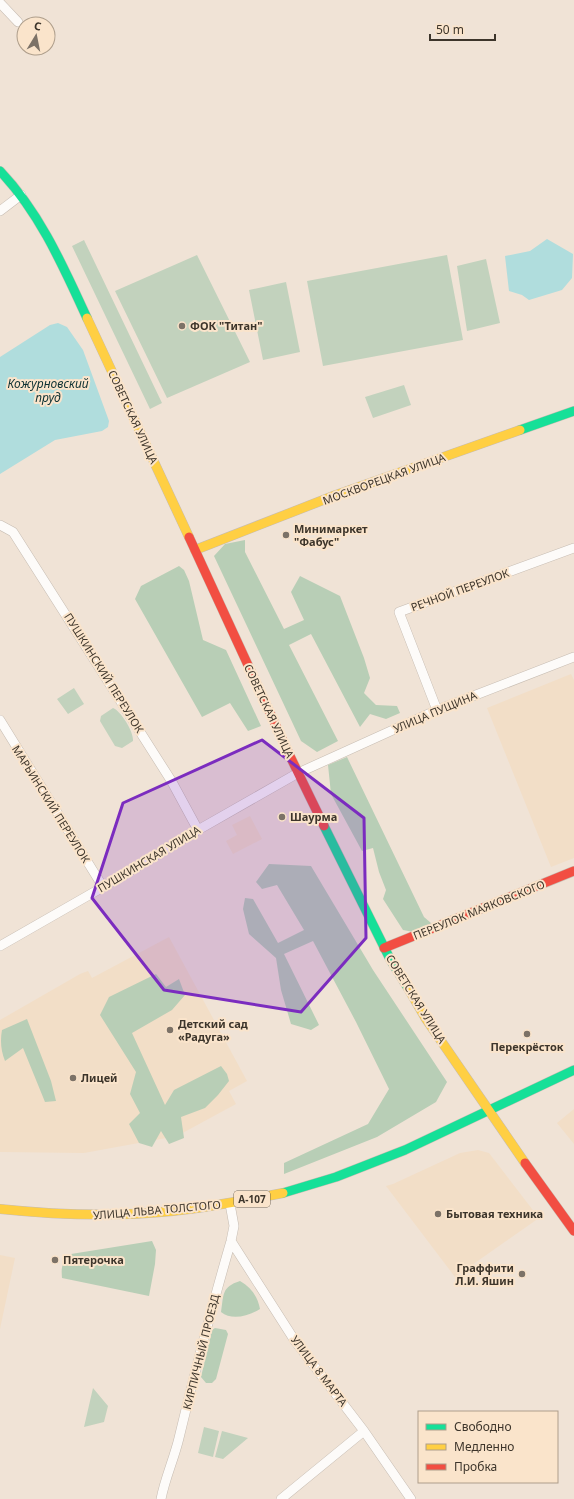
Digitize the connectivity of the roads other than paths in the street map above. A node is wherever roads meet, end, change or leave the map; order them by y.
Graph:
1 (0, 3) edge
2 (16, 20) edge
3 (0, 171) edge
4 (21, 195) junction
5 (0, 210) edge
6 (574, 411) edge
7 (0, 525) edge
8 (574, 548) edge
9 (195, 550) junction
10 (574, 657) edge
11 (437, 710) junction
12 (0, 720) edge
13 (298, 774) junction
14 (198, 830) junction
15 (574, 871) edge
16 (103, 887) junction
17 (0, 946) edge
18 (384, 948) junction
19 (574, 1070) edge
20 (489, 1112) junction
21 (230, 1204) junction
22 (0, 1209) edge
23 (574, 1232) edge
24 (231, 1241) junction
25 (364, 1431) junction
26 (291, 1496) edge
27 (162, 1499) edge
28 (281, 1499) edge
29 (412, 1499) edge

1 - 2 street
3 - 4 main road, СОВЕТСКАЯ УЛИЦА
4 - 5 street
4 - 9 main road, СОВЕТСКАЯ УЛИЦА
6 - 9 main road, МОСКВОРЕЦКАЯ УЛИЦА
7 - 14 street, ПУШКИНСКИЙ ПЕРЕУЛОК
8 - 11 street, РЕЧНОЙ ПЕРЕУЛОК
9 - 13 main road, СОВЕТСКАЯ УЛИЦА
10 - 11 street, УЛИЦА ПУЩИНА
11 - 13 street, УЛИЦА ПУЩИНА
12 - 16 street, МАРЬИНСКИЙ ПЕРЕУЛОК
13 - 14 street, ПУШКИНСКАЯ УЛИЦА
13 - 18 main road, СОВЕТСКАЯ УЛИЦА
14 - 16 street, ПУШКИНСКАЯ УЛИЦА
15 - 18 main road, ПЕРЕУЛОК МАЯКОВСКОГО
16 - 17 street, ПУШКИНСКАЯ УЛИЦА
18 - 20 main road, СОВЕТСКАЯ УЛИЦА
19 - 20 main road, А-107
20 - 21 main road, УЛИЦА ЛЬВА ТОЛСТОГО / А-107
20 - 23 main road, СОВЕТСКАЯ УЛИЦА
21 - 22 main road, УЛИЦА ЛЬВА ТОЛСТОГО / А-107
21 - 24 street, КИРПИЧНЫЙ ПРОЕЗД
24 - 25 street, УЛИЦА 8 МАРТА
24 - 27 street, КИРПИЧНЫЙ ПРОЕЗД
25 - 26 street
25 - 29 street, УЛИЦА 8 МАРТА
26 - 28 street

